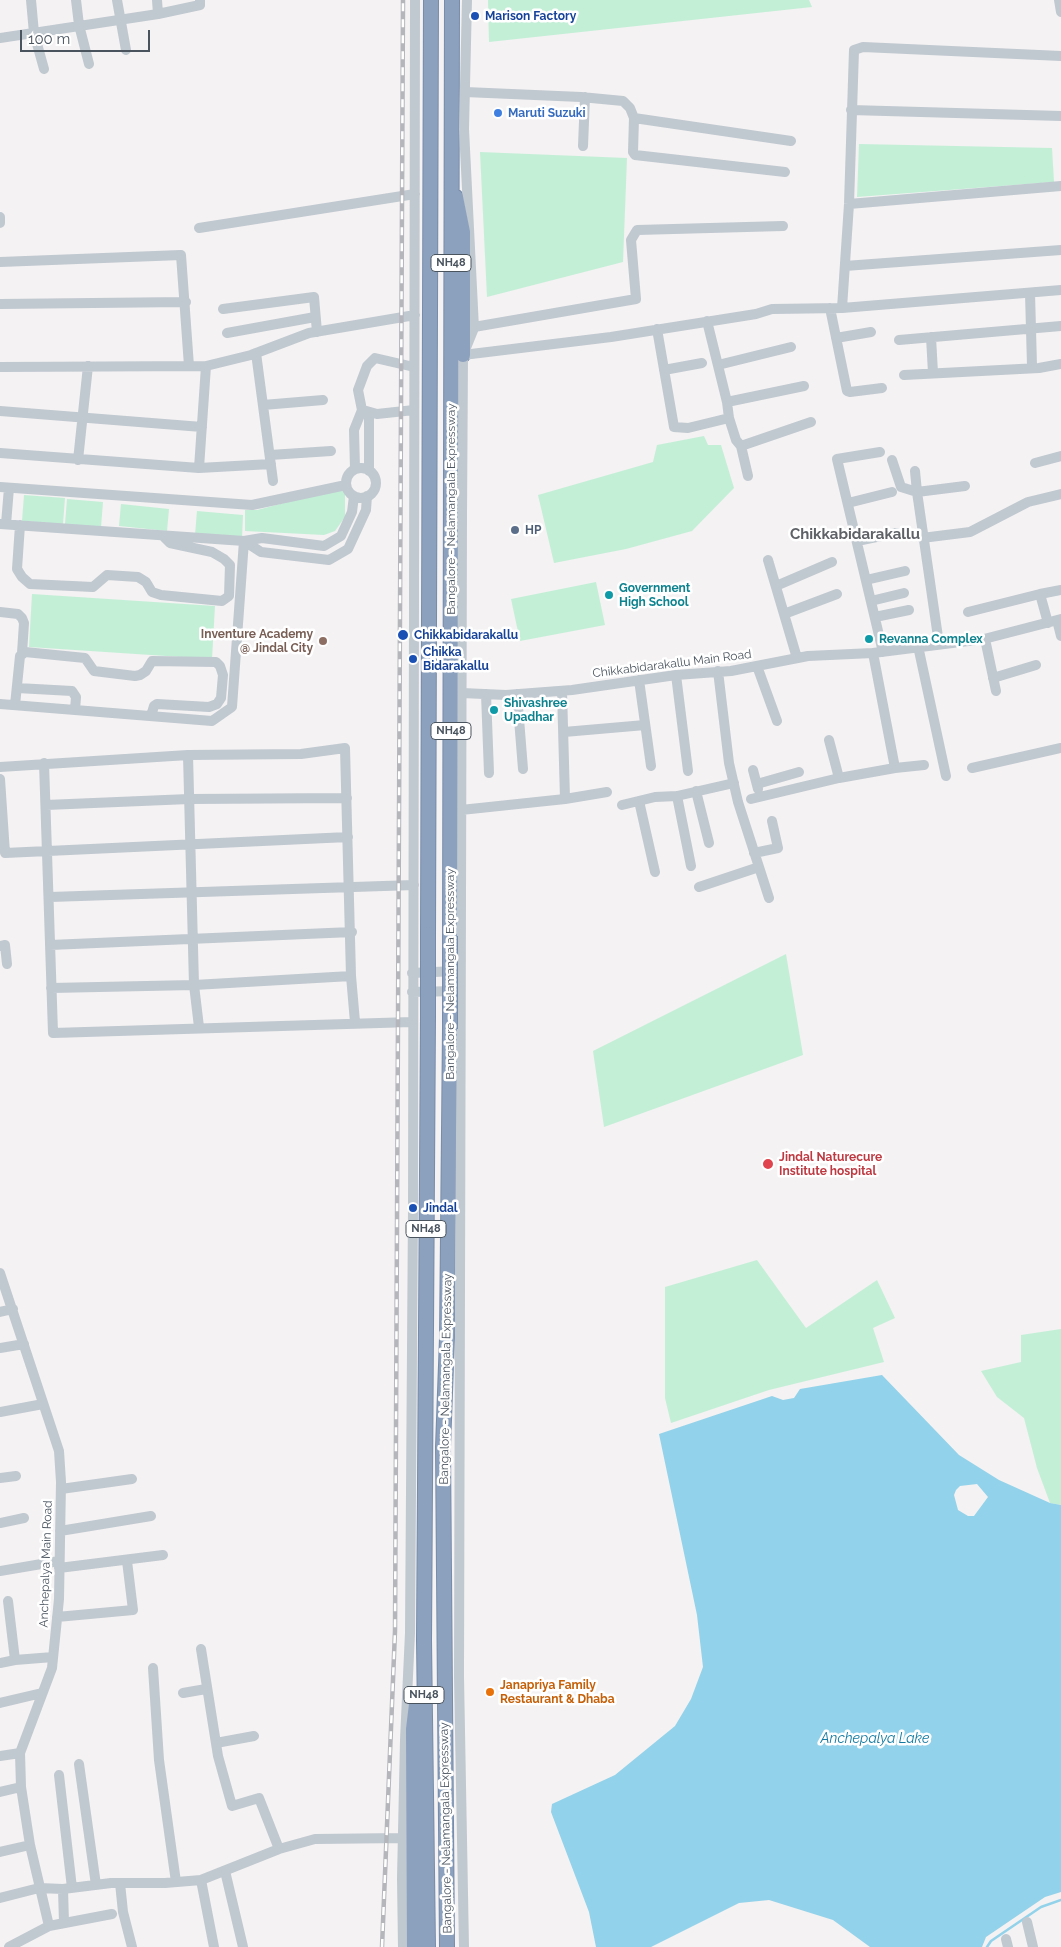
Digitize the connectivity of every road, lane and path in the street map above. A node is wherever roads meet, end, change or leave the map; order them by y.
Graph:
1 (31, 0) edge
2 (76, 0) edge
3 (117, 0) edge
4 (157, 0) edge
5 (200, 0) edge
6 (415, 0) edge
7 (431, 0) edge
8 (452, 0) edge
9 (466, 0) edge
10 (1059, 0) edge
11 (1061, 12) edge
12 (158, 14) junction
13 (120, 19) junction
14 (79, 25) junction
15 (34, 33) junction
16 (0, 38) edge
17 (126, 50) dead end
18 (1061, 56) edge
19 (89, 64) dead end
20 (44, 69) dead end
21 (465, 92) junction
22 (585, 97) junction
23 (851, 110) junction
24 (1061, 116) edge
25 (634, 118) junction
26 (791, 141) dead end
27 (583, 146) dead end
28 (785, 172) dead end
29 (451, 175) junction
30 (1061, 186) edge
31 (415, 194) junction
32 (849, 204) junction
33 (0, 217) edge
34 (0, 223) edge
35 (783, 226) dead end
36 (199, 228) dead end
37 (1061, 250) edge
38 (0, 262) edge
39 (845, 266) junction
40 (1061, 290) edge
41 (1030, 293) junction
42 (186, 302) junction
43 (0, 304) edge
44 (830, 308) junction
45 (842, 308) junction
46 (222, 309) dead end
47 (415, 315) junction
48 (315, 317) junction
49 (707, 321) junction
50 (1061, 326) edge
51 (474, 327) junction
52 (657, 329) junction
53 (1031, 329) junction
54 (317, 332) junction
55 (871, 332) dead end
56 (227, 333) dead end
57 (931, 337) junction
58 (836, 338) junction
59 (899, 340) dead end
60 (791, 347) dead end
61 (256, 354) junction
62 (463, 355) junction
63 (702, 363) dead end
64 (1061, 364) edge
65 (718, 365) junction
66 (88, 366) junction
67 (188, 366) junction
68 (206, 366) junction
69 (1032, 366) junction
70 (0, 367) edge
71 (414, 367) junction
72 (664, 370) junction
73 (933, 373) junction
74 (904, 375) dead end
75 (804, 386) dead end
76 (882, 388) dead end
77 (323, 400) dead end
78 (727, 402) junction
79 (263, 405) junction
80 (414, 410) junction
81 (0, 411) edge
82 (365, 411) junction
83 (82, 418) junction
84 (729, 418) junction
85 (811, 422) dead end
86 (202, 427) junction
87 (740, 446) junction
88 (331, 451) dead end
89 (880, 452) dead end
90 (0, 454) edge
91 (1061, 456) edge
92 (78, 460) junction
93 (271, 460) junction
94 (892, 460) dead end
95 (1035, 462) dead end
96 (199, 468) junction
97 (355, 469) junction
98 (369, 471) junction
99 (915, 471) dead end
100 (748, 476) dead end
101 (273, 481) dead end
102 (346, 485) junction
103 (965, 486) dead end
104 (4, 487) edge
105 (892, 492) dead end
106 (916, 492) junction
107 (1061, 494) edge
108 (354, 496) junction
109 (368, 496) junction
110 (848, 502) junction
111 (3, 524) edge
112 (20, 525) junction
113 (896, 533) dead end
114 (163, 536) junction
115 (922, 538) junction
116 (244, 541) junction
117 (857, 541) junction
118 (768, 560) dead end
119 (832, 562) dead end
120 (905, 571) dead end
121 (866, 580) junction
122 (776, 586) junction
123 (1061, 590) edge
124 (904, 592) dead end
125 (837, 594) dead end
126 (1040, 594) junction
127 (871, 601) junction
128 (909, 610) dead end
129 (0, 612) edge
130 (968, 612) dead end
131 (784, 614) junction
132 (875, 617) junction
133 (1055, 621) edge
134 (1061, 636) edge
135 (985, 639) junction
136 (940, 644) junction
137 (918, 646) junction
138 (878, 652) junction
139 (22, 653) junction
140 (797, 658) junction
141 (1036, 665) dead end
142 (757, 666) junction
143 (718, 671) junction
144 (676, 675) junction
145 (993, 678) junction
146 (639, 680) junction
147 (17, 688) junction
148 (562, 691) junction
149 (996, 691) dead end
150 (462, 693) junction
151 (486, 694) junction
152 (517, 694) junction
153 (0, 704) edge
154 (15, 705) junction
155 (75, 710) junction
156 (152, 716) junction
157 (777, 721) dead end
158 (644, 725) junction
159 (564, 732) junction
160 (829, 740) dead end
161 (1061, 748) edge
162 (188, 755) junction
163 (44, 763) junction
164 (924, 765) dead end
165 (651, 766) dead end
166 (0, 767) edge
167 (895, 768) junction
168 (972, 768) dead end
169 (523, 770) dead end
170 (753, 770) dead end
171 (688, 771) dead end
172 (489, 772) dead end
173 (799, 772) dead end
174 (946, 776) dead end
175 (839, 778) junction
176 (0, 779) edge
177 (734, 783) junction
178 (757, 784) junction
179 (607, 792) dead end
180 (696, 792) junction
181 (677, 796) junction
182 (347, 798) junction
183 (189, 799) junction
184 (565, 799) junction
185 (639, 801) junction
186 (46, 805) junction
187 (622, 805) dead end
188 (461, 810) junction
189 (772, 821) dead end
190 (348, 837) junction
191 (709, 843) dead end
192 (191, 844) junction
193 (47, 851) junction
194 (754, 853) junction
195 (691, 866) dead end
196 (758, 867) junction
197 (655, 872) dead end
198 (414, 885) junction
199 (350, 886) junction
200 (699, 887) dead end
201 (192, 893) junction
202 (50, 897) junction
203 (769, 898) dead end
204 (352, 932) junction
205 (194, 940) junction
206 (0, 946) edge
207 (50, 946) junction
208 (7, 964) dead end
209 (460, 971) junction
210 (412, 973) junction
211 (352, 976) junction
212 (194, 985) junction
213 (51, 988) junction
214 (412, 992) junction
215 (460, 992) junction
216 (355, 1022) junction
217 (412, 1022) junction
218 (199, 1027) junction
219 (1, 1276) edge
220 (13, 1309) junction
221 (0, 1312) edge
222 (24, 1344) junction
223 (0, 1348) edge
224 (43, 1404) junction
225 (0, 1412) edge
226 (16, 1476) dead end
227 (0, 1478) edge
228 (132, 1479) dead end
229 (61, 1489) junction
230 (151, 1516) dead end
231 (24, 1518) dead end
232 (0, 1523) edge
233 (60, 1531) junction
234 (163, 1555) dead end
235 (127, 1562) junction
236 (59, 1564) junction
237 (0, 1571) edge
238 (8, 1601) dead end
239 (57, 1617) junction
240 (424, 1640) junction
241 (201, 1650) dead end
242 (53, 1657) junction
243 (15, 1660) junction
244 (0, 1663) edge
245 (153, 1668) dead end
246 (206, 1689) junction
247 (42, 1693) junction
248 (183, 1693) dead end
249 (0, 1703) edge
250 (254, 1736) dead end
251 (216, 1744) junction
252 (20, 1753) junction
253 (0, 1756) edge
254 (79, 1764) dead end
255 (59, 1775) dead end
256 (21, 1787) junction
257 (0, 1792) edge
258 (403, 1838) junction
259 (30, 1845) junction
260 (279, 1849) junction
261 (0, 1852) edge
262 (225, 1871) junction
263 (201, 1880) junction
264 (176, 1882) junction
265 (120, 1883) junction
266 (96, 1885) junction
267 (39, 1888) junction
268 (67, 1889) junction
269 (0, 1898) edge
270 (112, 1914) dead end
271 (64, 1922) junction
272 (1026, 1922) dead end
273 (48, 1926) junction
274 (9, 1947) edge
275 (132, 1947) edge
276 (214, 1947) edge
277 (243, 1947) edge
278 (403, 1947) edge
279 (414, 1947) edge
280 (428, 1947) edge
281 (447, 1947) edge
282 (464, 1947) edge
283 (1033, 1947) edge

1 - 15 street
2 - 14 street
3 - 13 street
4 - 12 street
5 - 12 street
6 - 31 street
7 - 240 highway, Bangalore - Nelamangala Expressway / NH48, bridge
8 - 29 highway, Bangalore - Nelamangala Expressway / NH48
9 - 21 street
10 - 11 street
12 - 13 street
13 - 14 street
13 - 17 street
14 - 15 street
14 - 19 street
15 - 16 street
15 - 20 street
18 - 23 street
21 - 22 street
21 - 51 street
22 - 25 street
22 - 27 street
23 - 24 street
23 - 32 street
25 - 26 street
25 - 28 street
29 - 62 highway
29 - 281 highway, Bangalore - Nelamangala Expressway / NH48, bridge
30 - 32 street
31 - 36 street
31 - 47 street
32 - 39 street
33 - 34 street
35 - 51 street
37 - 39 street
38 - 42 street
39 - 45 street
40 - 41 street
41 - 45 street
41 - 53 street
42 - 43 street
42 - 67 street
44 - 45 street
44 - 49 street
44 - 58 street
46 - 48 street
47 - 54 street
47 - 71 street
48 - 54 street
48 - 56 street
49 - 52 street
49 - 65 street
50 - 53 street
51 - 62 street
52 - 62 street
52 - 72 street
53 - 57 street
53 - 69 street
54 - 61 street
55 - 58 street
57 - 59 street
57 - 73 street
58 - 76 street
60 - 65 street
61 - 68 street
61 - 79 street
62 - 150 street
63 - 72 street
64 - 69 street
65 - 78 street
66 - 67 street
66 - 70 street
66 - 83 street
67 - 68 street
68 - 86 street
69 - 73 street
71 - 80 street
71 - 82 street
72 - 84 street
73 - 74 street
75 - 78 street
77 - 79 street
78 - 84 street
79 - 93 street
80 - 82 street
80 - 198 street
81 - 83 street
82 - 97 street
82 - 98 street
83 - 86 street
83 - 92 street
84 - 87 street
85 - 87 street
86 - 96 street
87 - 100 street
88 - 93 street
89 - 110 street
90 - 92 street
91 - 95 street
92 - 96 street
93 - 96 street
93 - 101 street
94 - 106 street
97 - 98 street
97 - 102 street
98 - 109 street
99 - 106 street
102 - 104 street
102 - 108 street
103 - 106 street
104 - 111 street
105 - 110 street
106 - 115 street
107 - 115 street
108 - 109 street
108 - 116 street
109 - 116 street
110 - 117 street
111 - 112 street
112 - 114 street
112 - 114 street
113 - 117 street
114 - 116 street
115 - 136 street
116 - 156 street
117 - 121 street
118 - 122 street
119 - 122 street
120 - 121 street
121 - 127 street
122 - 131 street
123 - 126 street
124 - 127 street
125 - 131 street
126 - 130 street
126 - 133 street
127 - 132 street
128 - 132 street
129 - 139 street
131 - 140 street
132 - 138 street
133 - 134 street
133 - 135 street, Chikkabidarakallu Main Road
135 - 136 street, Chikkabidarakallu Main Road
135 - 145 street
136 - 137 street, Chikkabidarakallu Main Road
137 - 138 street, Chikkabidarakallu Main Road
137 - 174 street
138 - 140 street, Chikkabidarakallu Main Road
138 - 167 street
139 - 147 street
139 - 156 street
140 - 142 street, Chikkabidarakallu Main Road
141 - 145 street
142 - 143 street, Chikkabidarakallu Main Road
142 - 157 street
143 - 144 street, Chikkabidarakallu Main Road
143 - 177 street
144 - 146 street, Chikkabidarakallu Main Road
144 - 171 street
145 - 149 street
146 - 148 street, Chikkabidarakallu Main Road
146 - 158 street
147 - 154 street
147 - 155 street
148 - 152 street, Chikkabidarakallu Main Road
148 - 159 street
150 - 151 street, Chikkabidarakallu Main Road
150 - 188 street
151 - 152 street, Chikkabidarakallu Main Road
151 - 172 street
152 - 169 street
153 - 154 street
154 - 155 street
155 - 156 street
158 - 159 street
158 - 165 street
159 - 184 street
160 - 175 street
161 - 168 street
162 - 163 street
162 - 182 street
162 - 183 street
163 - 166 street
163 - 186 street
164 - 167 street
167 - 175 street
170 - 178 street
173 - 178 street
175 - 178 street
176 - 193 street
177 - 180 street
177 - 194 street
179 - 184 street
180 - 181 street
180 - 191 street
181 - 185 street
181 - 195 street
182 - 183 street
182 - 190 street
183 - 186 street
183 - 192 street
184 - 188 street
185 - 187 street
185 - 197 street
186 - 193 street
188 - 209 street
189 - 194 street
190 - 192 street
190 - 199 street
192 - 193 street
192 - 201 street
193 - 202 street
194 - 196 street
196 - 200 street
196 - 203 street
198 - 199 street
198 - 210 street
199 - 201 street
199 - 204 street
201 - 202 street
201 - 205 street
202 - 207 street
204 - 205 street
204 - 211 street
205 - 207 street
205 - 212 street
206 - 208 street
207 - 213 street
209 - 210 street
209 - 215 street
210 - 214 street
211 - 212 street
211 - 216 street
212 - 213 street
212 - 218 street
213 - 218 street
214 - 215 street
214 - 217 street
215 - 282 street
216 - 217 street
216 - 218 street
217 - 258 street
219 - 220 street, Anchepalya Main Road
220 - 221 street
220 - 222 street, Anchepalya Main Road
222 - 223 street
222 - 224 street, Anchepalya Main Road
224 - 225 street
224 - 229 street, Anchepalya Main Road
226 - 227 street
228 - 229 street
229 - 233 street, Anchepalya Main Road
230 - 233 street
231 - 232 street
233 - 236 street, Anchepalya Main Road
234 - 235 street
235 - 236 street
235 - 239 street
236 - 237 street
236 - 239 street, Anchepalya Main Road
238 - 243 street
239 - 242 street, Anchepalya Main Road
240 - 279 highway
240 - 280 highway, Bangalore - Nelamangala Expressway / NH48
241 - 246 street
242 - 243 street
242 - 247 street, Anchepalya Main Road
243 - 244 street
245 - 264 street
246 - 248 street
246 - 251 street
247 - 249 street
247 - 252 street, Anchepalya Main Road
250 - 251 street
251 - 260 street
252 - 253 street
252 - 256 street, Anchepalya Main Road
254 - 266 street
255 - 268 street
256 - 257 street
256 - 259 street, Anchepalya Main Road
258 - 260 street
258 - 278 street
259 - 261 street
259 - 267 street, Anchepalya Main Road
260 - 262 street
262 - 263 street
262 - 277 street
263 - 264 street
263 - 276 street
264 - 265 street
265 - 266 street
265 - 275 street
266 - 268 street
267 - 268 street
267 - 269 street
267 - 273 street, Anchepalya Main Road
268 - 271 street
270 - 271 street
271 - 273 street
272 - 283 street
273 - 274 street

